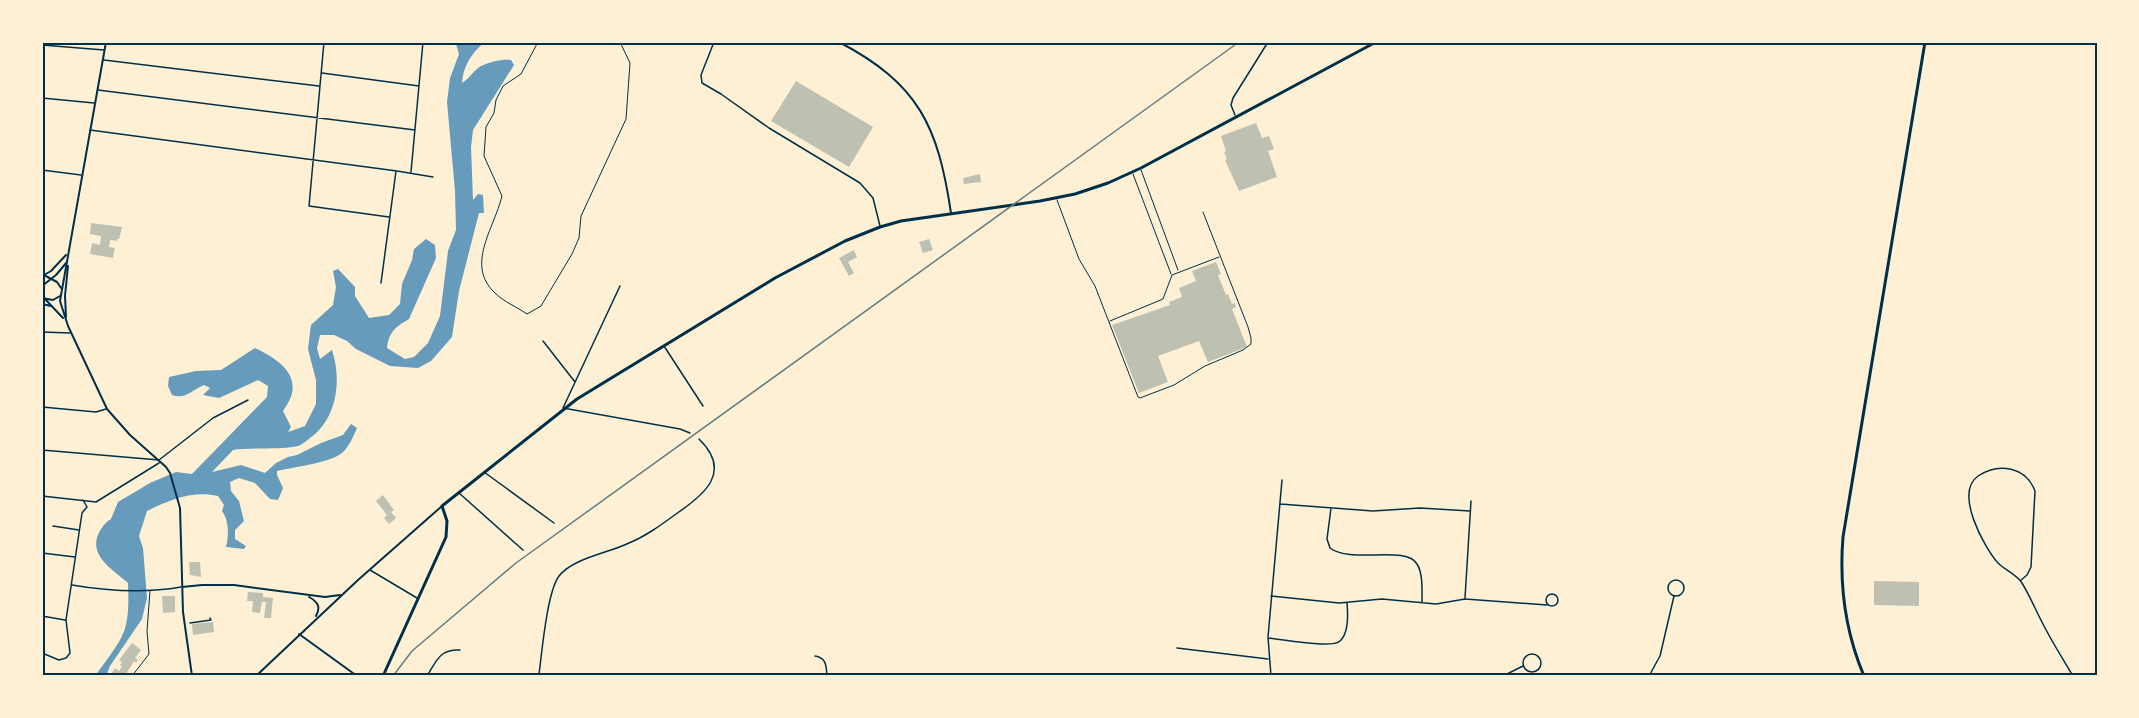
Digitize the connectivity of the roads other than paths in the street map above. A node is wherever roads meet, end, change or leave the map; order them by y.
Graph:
1 (106, 42) edge
2 (324, 42) edge
3 (423, 42) edge
4 (714, 42) edge
5 (839, 42) edge
6 (1268, 42) edge
7 (1376, 42) edge
8 (1925, 42) edge
9 (42, 45) edge
10 (105, 50) junction
11 (103, 60) junction
12 (321, 73) junction
13 (419, 86) junction
14 (320, 87) junction
15 (97, 90) junction
16 (42, 98) edge
17 (94, 103) junction
18 (1235, 116) junction
19 (317, 118) junction
20 (90, 130) junction
21 (415, 130) junction
22 (314, 160) junction
23 (1141, 168) junction
24 (42, 170) edge
25 (397, 171) junction
26 (411, 173) junction
27 (1132, 173) junction
28 (81, 175) junction
29 (433, 177) dead end
30 (1056, 198) junction
31 (1203, 212) dead end
32 (951, 214) junction
33 (389, 217) junction
34 (880, 226) junction
35 (68, 254) junction
36 (1220, 257) junction
37 (67, 262) junction
38 (1179, 272) junction
39 (43, 274) edge
40 (1172, 275) junction
41 (51, 280) junction
42 (381, 283) dead end
43 (42, 286) edge
44 (620, 286) dead end
45 (61, 288) junction
46 (42, 292) edge
47 (60, 296) junction
48 (43, 298) edge
49 (42, 304) edge
50 (51, 306) junction
51 (65, 320) junction
52 (1108, 321) junction
53 (42, 332) edge
54 (71, 333) junction
55 (543, 341) dead end
56 (664, 345) junction
57 (575, 383) junction
58 (248, 400) dead end
59 (704, 406) dead end
60 (42, 407) edge
61 (563, 408) junction
62 (107, 409) junction
63 (690, 433) dead end
64 (699, 439) dead end
65 (42, 450) edge
66 (160, 460) junction
67 (484, 471) junction
68 (1282, 480) dead end
69 (458, 492) junction
70 (42, 496) edge
71 (83, 500) junction
72 (1471, 501) dead end
73 (96, 502) junction
74 (1280, 504) junction
75 (442, 506) junction
76 (87, 507) junction
77 (1331, 508) junction
78 (1470, 511) junction
79 (554, 523) dead end
80 (53, 526) dead end
81 (80, 530) junction
82 (523, 549) dead end
83 (42, 553) edge
84 (76, 557) junction
85 (369, 569) junction
86 (2021, 580) junction
87 (72, 585) junction
88 (182, 587) junction
89 (150, 590) junction
90 (342, 595) junction
91 (307, 596) junction
92 (1271, 596) junction
93 (1674, 596) junction
94 (417, 598) junction
95 (1465, 599) junction
96 (1347, 603) junction
97 (1422, 603) junction
98 (1547, 605) junction
99 (42, 616) edge
100 (210, 618) dead end
101 (315, 619) junction
102 (66, 620) junction
103 (190, 623) dead end
104 (299, 634) junction
105 (1268, 637) junction
106 (1177, 648) dead end
107 (460, 650) dead end
108 (42, 653) edge
109 (815, 656) dead end
110 (1269, 659) junction
111 (1524, 665) junction
112 (132, 676) edge
113 (192, 676) edge
114 (257, 676) edge
115 (357, 676) edge
116 (383, 676) edge
117 (427, 676) edge
118 (539, 676) edge
119 (550, 676) edge
120 (827, 676) edge
121 (1271, 676) edge
122 (1503, 676) edge
123 (1649, 676) edge
124 (1864, 676) edge
125 (2073, 676) edge

1 - 10 main road
2 - 12 street
3 - 13 street
4 - 34 street
5 - 32 main road
6 - 18 street
7 - 18 main road
8 - 124 main road
9 - 10 street
10 - 11 main road
11 - 14 street
11 - 15 main road
12 - 13 street
12 - 14 street
13 - 21 street
14 - 19 street
15 - 17 main road
15 - 19 street
16 - 17 street
17 - 20 main road
18 - 23 main road
19 - 21 street
19 - 22 street
20 - 22 street
20 - 28 main road
21 - 26 street
22 - 25 street
22 - 33 street
23 - 27 main road
23 - 38 lane
24 - 28 street
25 - 26 street
25 - 33 street
26 - 29 street
27 - 30 main road
27 - 40 lane
28 - 35 main road
30 - 32 main road
30 - 52 lane
31 - 36 lane
32 - 34 main road
33 - 42 street
34 - 56 main road
35 - 37 main road
35 - 39 main road
36 - 38 lane
36 - 52 lane
37 - 41 main road
37 - 45 main road
37 - 51 main road
38 - 40 lane
39 - 41 main road
40 - 52 lane
41 - 43 main road
41 - 45 main road
44 - 57 street
45 - 47 main road
46 - 48 main road
47 - 48 main road
47 - 51 main road
48 - 50 main road
49 - 50 main road
50 - 51 main road
51 - 54 main road
53 - 54 street
54 - 62 main road
55 - 57 street
56 - 59 street
56 - 61 main road
57 - 61 street
58 - 66 street
60 - 62 street
61 - 63 street
61 - 67 main road
62 - 66 main road
64 - 118 street
65 - 66 street
66 - 73 street
66 - 88 main road
67 - 69 main road
67 - 79 street
68 - 74 street
69 - 75 main road
69 - 82 street
70 - 71 street
71 - 73 street
71 - 76 street
72 - 78 street
73 - 76 street
74 - 77 street
74 - 92 street
75 - 85 main road
75 - 94 main road
76 - 81 street
77 - 78 street
77 - 97 street
78 - 95 street
80 - 81 street
81 - 84 street
83 - 84 street
84 - 87 street
85 - 90 main road
85 - 94 street
86 - 86 street
86 - 125 street
87 - 89 street
87 - 102 street
88 - 89 street
88 - 91 main road
88 - 113 main road
89 - 112 lane
90 - 91 main road
90 - 101 main road
91 - 101 main road
92 - 96 street
92 - 105 street
93 - 93 street
93 - 123 street
94 - 116 main road
95 - 97 street
95 - 98 street
96 - 97 street
96 - 105 street
98 - 98 street
99 - 102 street
100 - 103 street
101 - 104 main road
102 - 108 street
104 - 114 main road
104 - 115 main road
105 - 110 street
106 - 110 street
107 - 117 street
109 - 120 street
110 - 121 street
111 - 111 street
111 - 122 street
118 - 119 main road

